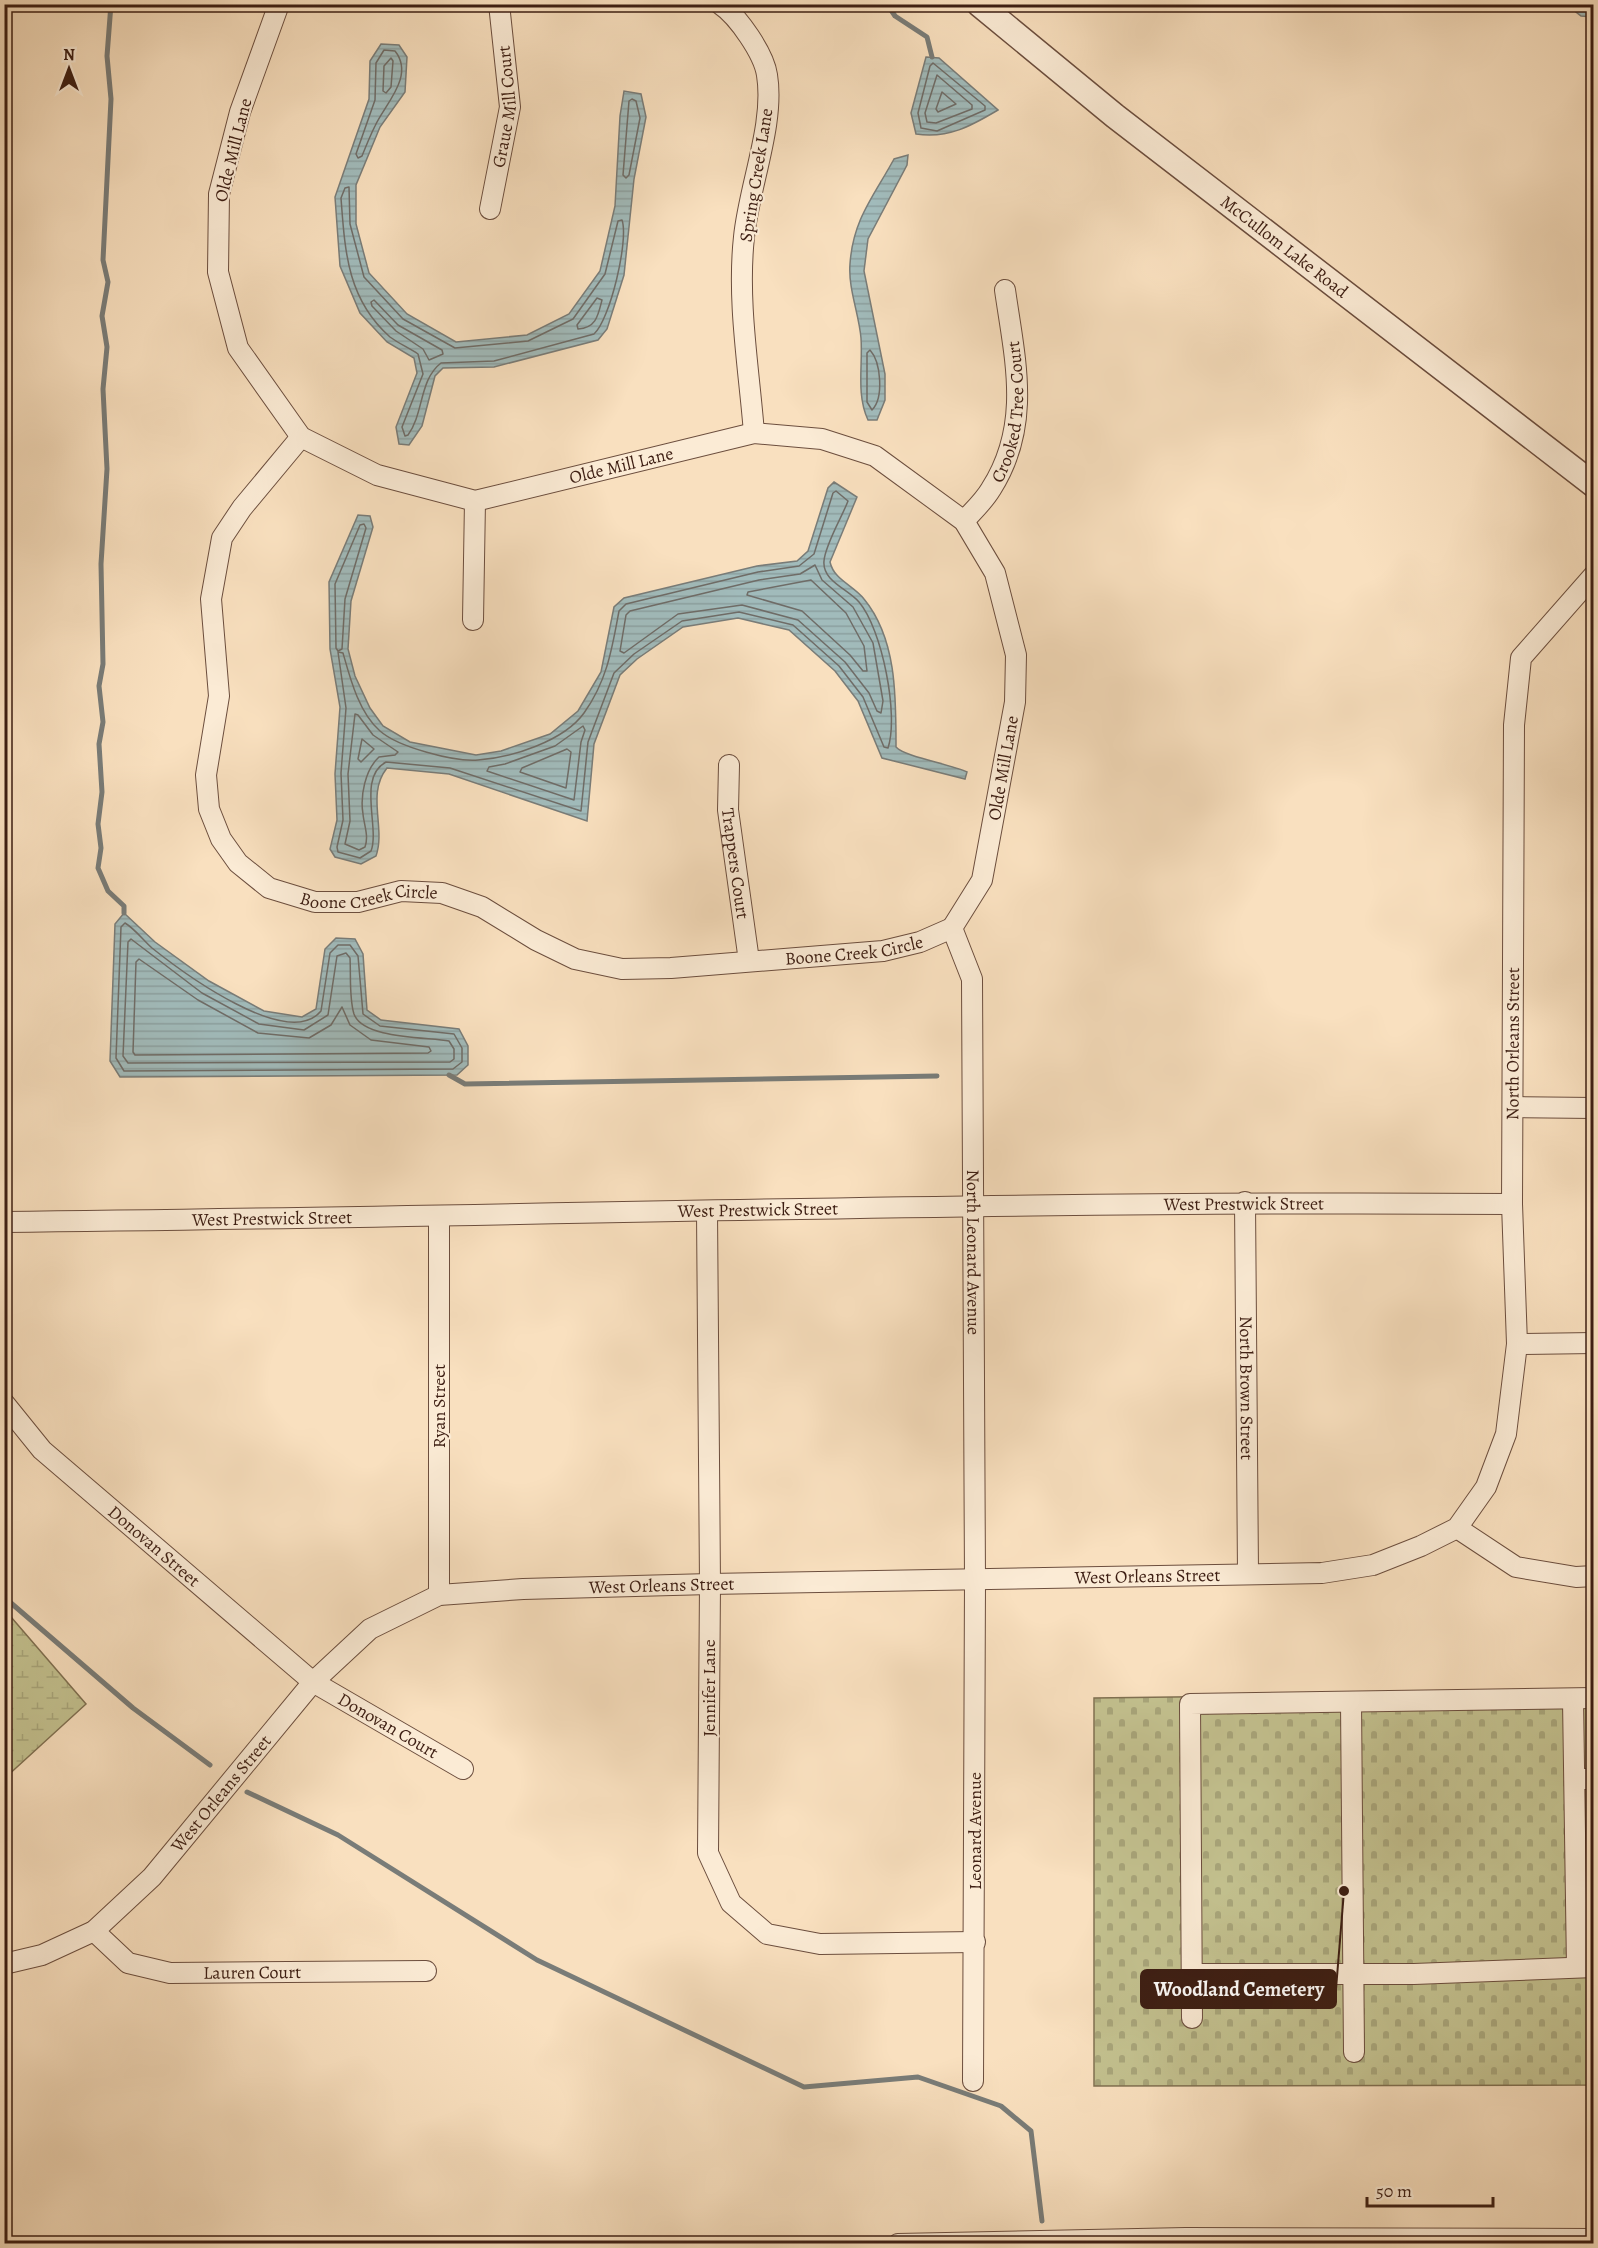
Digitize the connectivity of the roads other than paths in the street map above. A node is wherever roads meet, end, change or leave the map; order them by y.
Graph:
1 (279, 4) edge
2 (499, 4) edge
3 (720, 4) edge
4 (979, 4) edge
5 (490, 209) dead end
6 (1005, 290) dead end
7 (754, 433) junction
8 (301, 437) junction
9 (1593, 484) edge
10 (475, 501) junction
11 (964, 521) junction
12 (1593, 575) edge
13 (473, 620) dead end
14 (729, 765) dead end
15 (952, 928) junction
16 (749, 961) junction
17 (1513, 1107) junction
18 (1593, 1108) edge
19 (1245, 1202) junction
20 (1512, 1204) junction
21 (972, 1207) junction
22 (707, 1212) junction
23 (439, 1217) junction
24 (4, 1222) edge
25 (1593, 1343) edge
26 (1517, 1344) junction
27 (4, 1403) edge
28 (1457, 1528) junction
29 (1248, 1573) junction
30 (1593, 1576) edge
31 (975, 1581) junction
32 (710, 1584) junction
33 (439, 1595) junction
34 (313, 1682) junction
35 (1593, 1698) edge
36 (1573, 1699) junction
37 (1351, 1702) junction
38 (463, 1769) dead end
39 (1584, 1779) edge
40 (94, 1931) junction
41 (975, 1942) junction
42 (4, 1964) edge
43 (1585, 1967) edge
44 (426, 1971) dead end
45 (1192, 1974) junction
46 (1352, 1974) junction
47 (1192, 2018) dead end
48 (1354, 2052) dead end
49 (973, 2080) dead end
50 (1593, 2239) edge
51 (1186, 2241) edge
52 (898, 2244) edge

1 - 8 street, Olde Mill Lane
2 - 5 street, Graue Mill Court
3 - 7 street, Spring Creek Lane
4 - 9 street, McCullom Lake Road
6 - 11 street, Crooked Tree Court
7 - 10 street, Olde Mill Lane
7 - 11 street, Olde Mill Lane
8 - 10 street, Olde Mill Lane
8 - 16 street, Boone Creek Circle
10 - 13 street
11 - 15 street, Olde Mill Lane
12 - 17 street, North Orleans Street
14 - 16 street, Trappers Court
15 - 16 street, Boone Creek Circle
15 - 21 street, North Leonard Avenue
17 - 18 street
17 - 20 street, North Orleans Street
19 - 20 street, West Prestwick Street
19 - 21 street, West Prestwick Street
19 - 29 street, North Brown Street
20 - 26 street, North Orleans Street
21 - 22 street, West Prestwick Street
21 - 31 street, North Leonard Avenue
22 - 23 street, West Prestwick Street
22 - 32 street, Jennifer Lane
23 - 24 street, West Prestwick Street
23 - 33 street, Ryan Street
25 - 26 street
26 - 28 street, North Orleans Street
27 - 34 street, Donovan Street
28 - 29 street, West Orleans Street
28 - 30 street
29 - 31 street, West Orleans Street
31 - 32 street, West Orleans Street
31 - 41 street, Leonard Avenue
32 - 33 street, West Orleans Street
32 - 41 street, Jennifer Lane
33 - 34 street, West Orleans Street
34 - 38 street, Donovan Court
34 - 40 street, West Orleans Street
35 - 36 street
36 - 37 street
36 - 39 street
37 - 45 street
37 - 46 street
39 - 43 street
40 - 42 street, West Orleans Street
40 - 44 street, Lauren Court
41 - 49 street, Leonard Avenue
43 - 46 street
45 - 46 street
45 - 47 street
46 - 48 street
50 - 51 street
51 - 52 street

